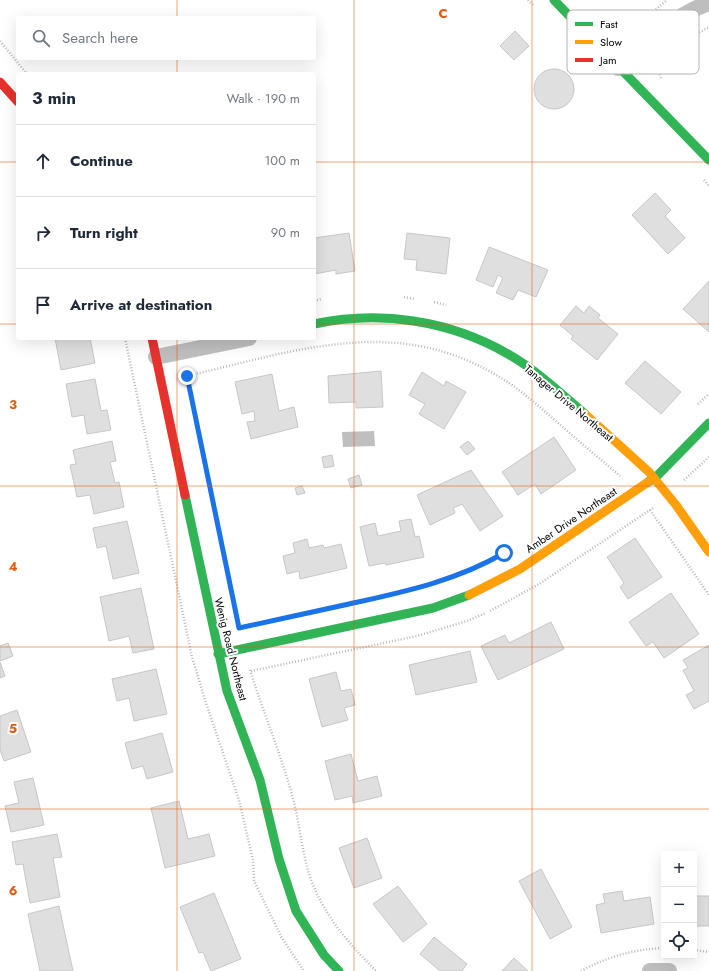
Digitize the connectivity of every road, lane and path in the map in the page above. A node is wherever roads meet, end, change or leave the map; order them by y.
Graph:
1 (554, 0) edge
2 (667, 0) edge
3 (709, 3) edge
4 (655, 10) edge
5 (691, 10) edge
6 (567, 14) edge
7 (709, 27) edge
8 (699, 33) edge
9 (0, 41) edge
10 (25, 72) edge
11 (624, 74) edge
12 (0, 82) edge
13 (16, 100) edge
14 (709, 160) edge
15 (316, 324) edge
16 (152, 340) edge
17 (239, 340) edge
18 (156, 357) junction
19 (185, 365) dead end
20 (187, 376) junction
21 (175, 378) dead end
22 (709, 423) edge
23 (709, 457) edge
24 (624, 473) dead end
25 (620, 476) junction
26 (655, 478) junction
27 (623, 479) dead end
28 (613, 480) dead end
29 (681, 482) dead end
30 (647, 505) dead end
31 (709, 552) edge
32 (447, 580) dead end
33 (389, 595) dead end
34 (709, 595) edge
35 (247, 626) dead end
36 (239, 628) junction
37 (241, 635) dead end
38 (218, 654) junction
39 (250, 667) dead end
40 (661, 948) edge
41 (697, 950) edge
42 (709, 952) edge
43 (339, 971) edge
44 (376, 971) edge
45 (581, 971) edge
46 (650, 971) edge
47 (669, 971) edge

1 - 6 street
2 - 4 path
3 - 5 street
7 - 8 path
9 - 10 path
11 - 14 street
12 - 13 street
15 - 26 street, Tanager Drive Northeast
16 - 18 street, Wenig Road Northeast
17 - 18 street
18 - 38 street, Wenig Road Northeast
19 - 20 path
20 - 21 path
20 - 25 path
20 - 36 path
22 - 26 street, Amber Drive Northeast
23 - 29 path
24 - 25 path
25 - 27 path
25 - 28 path
26 - 31 street, Tanager Drive Northeast
26 - 38 street, Amber Drive Northeast
30 - 34 path
32 - 33 path
35 - 36 path
36 - 37 path
38 - 43 street, Wenig Road Northeast
39 - 44 path
40 - 45 path
41 - 42 path
46 - 47 street

